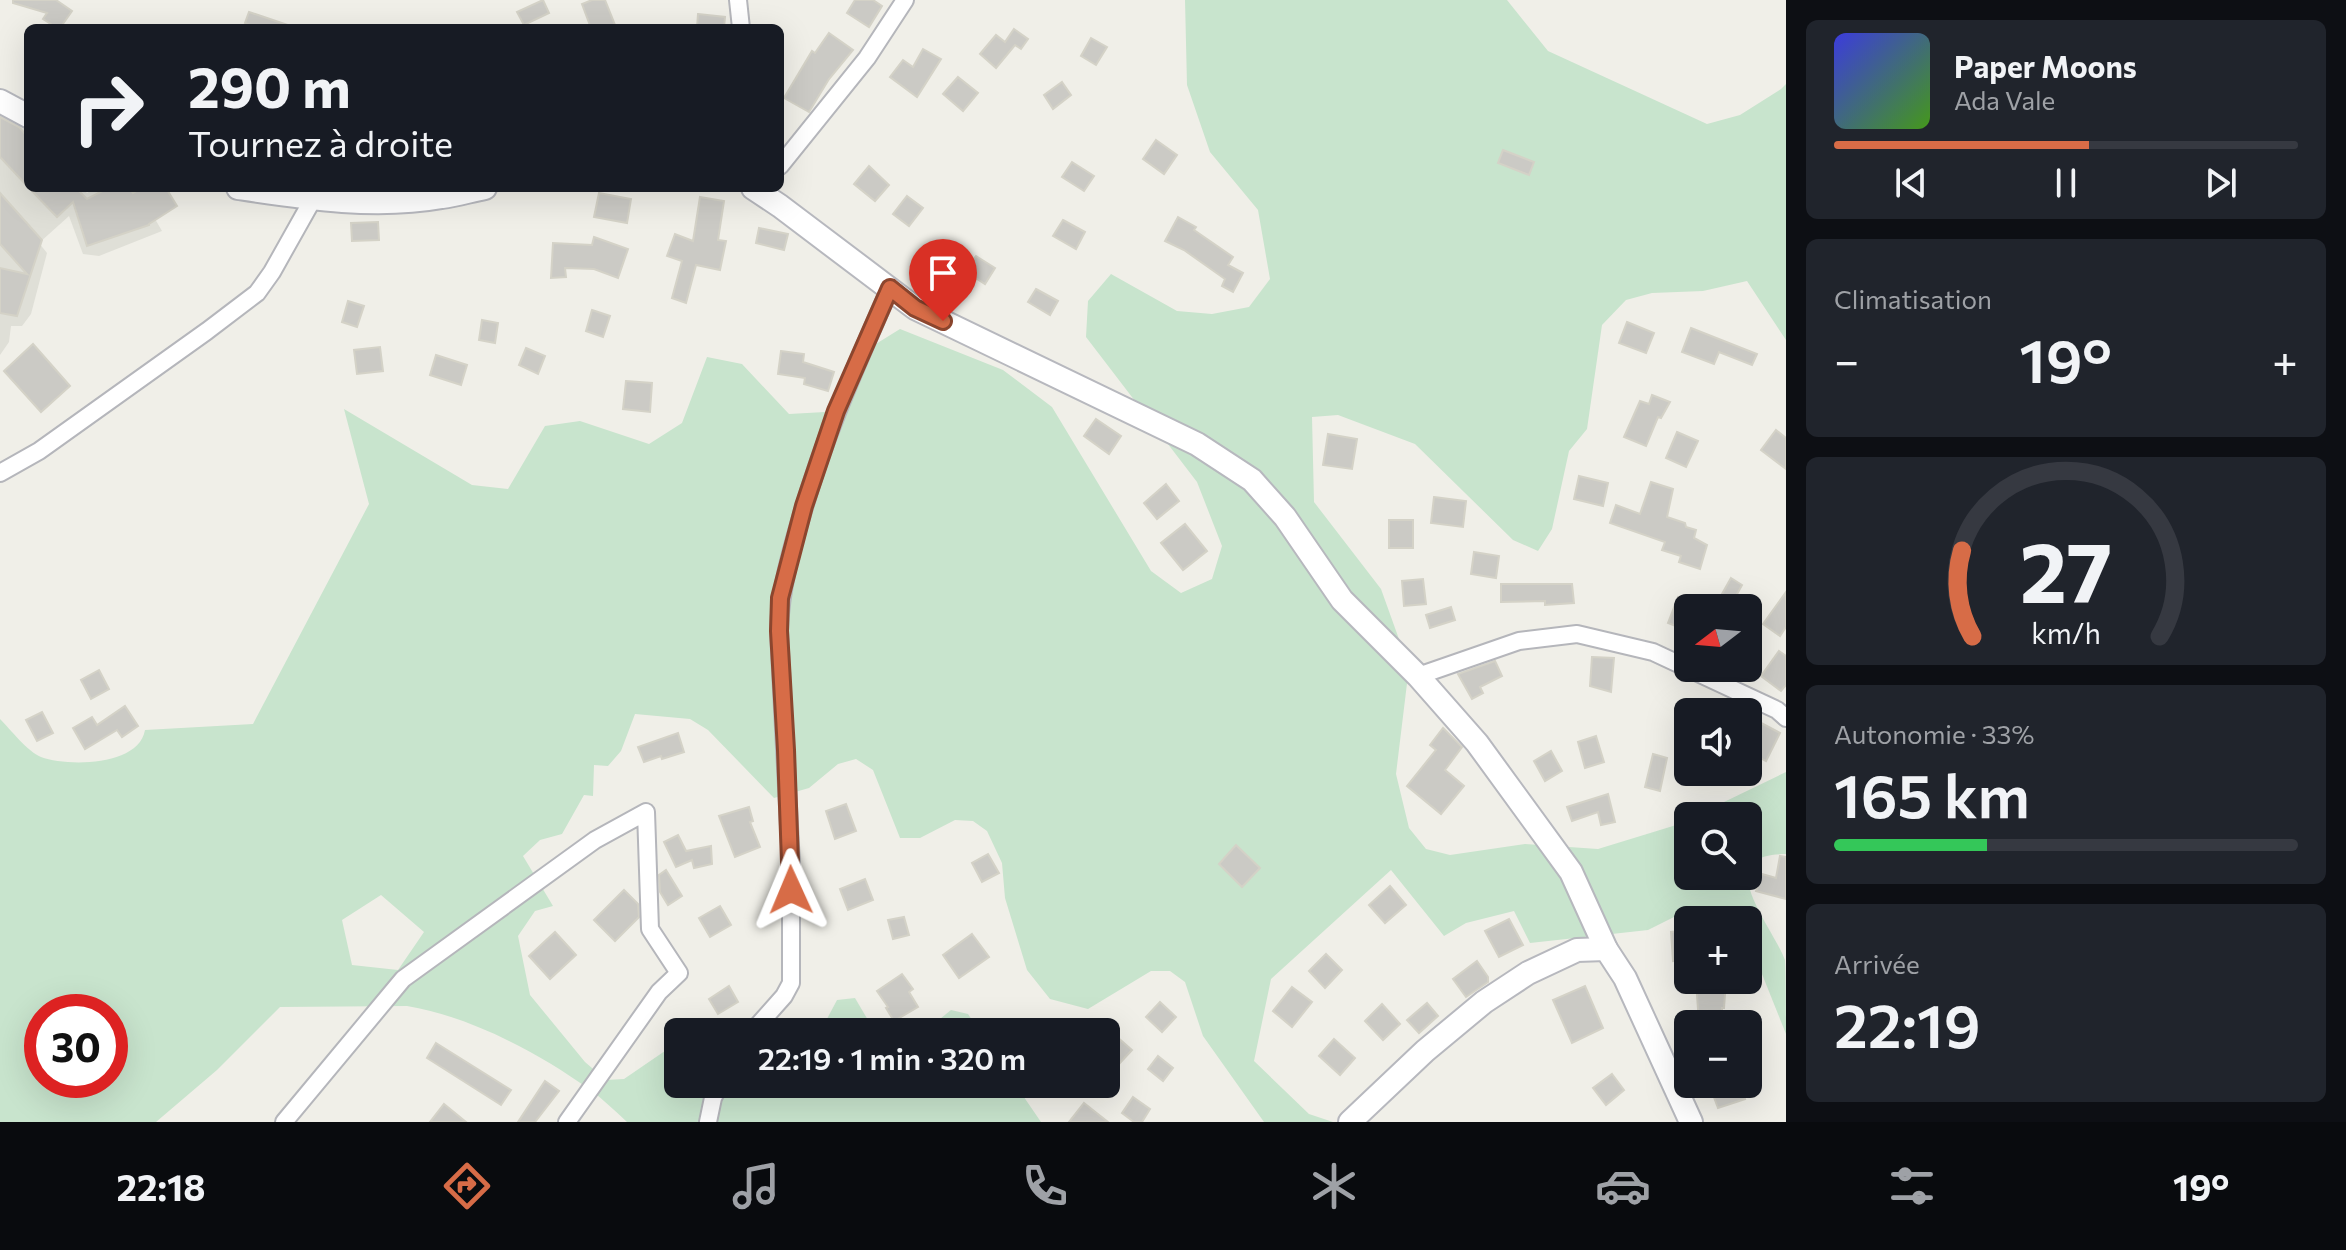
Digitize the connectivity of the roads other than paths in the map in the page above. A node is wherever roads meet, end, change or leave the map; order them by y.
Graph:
1 (738, 0) edge
2 (905, 0) edge
3 (741, 24) edge
4 (0, 101) edge
5 (24, 114) edge
6 (784, 161) edge
7 (265, 192) edge
8 (467, 192) edge
9 (762, 192) edge
10 (313, 199) junction
11 (890, 288) junction
12 (0, 473) edge
13 (1418, 676) junction
14 (1786, 718) edge
15 (1606, 949) junction
16 (764, 1018) edge
17 (713, 1098) edge
18 (284, 1122) edge
19 (567, 1122) edge
20 (708, 1122) edge
21 (1350, 1122) edge
22 (1691, 1122) edge

1 - 3 street
2 - 6 street
4 - 5 street
7 - 10 street
8 - 10 street
9 - 11 street
10 - 12 street
11 - 13 street
11 - 16 street
13 - 14 street
13 - 15 street
15 - 21 street
15 - 22 street
17 - 20 street
18 - 19 street

